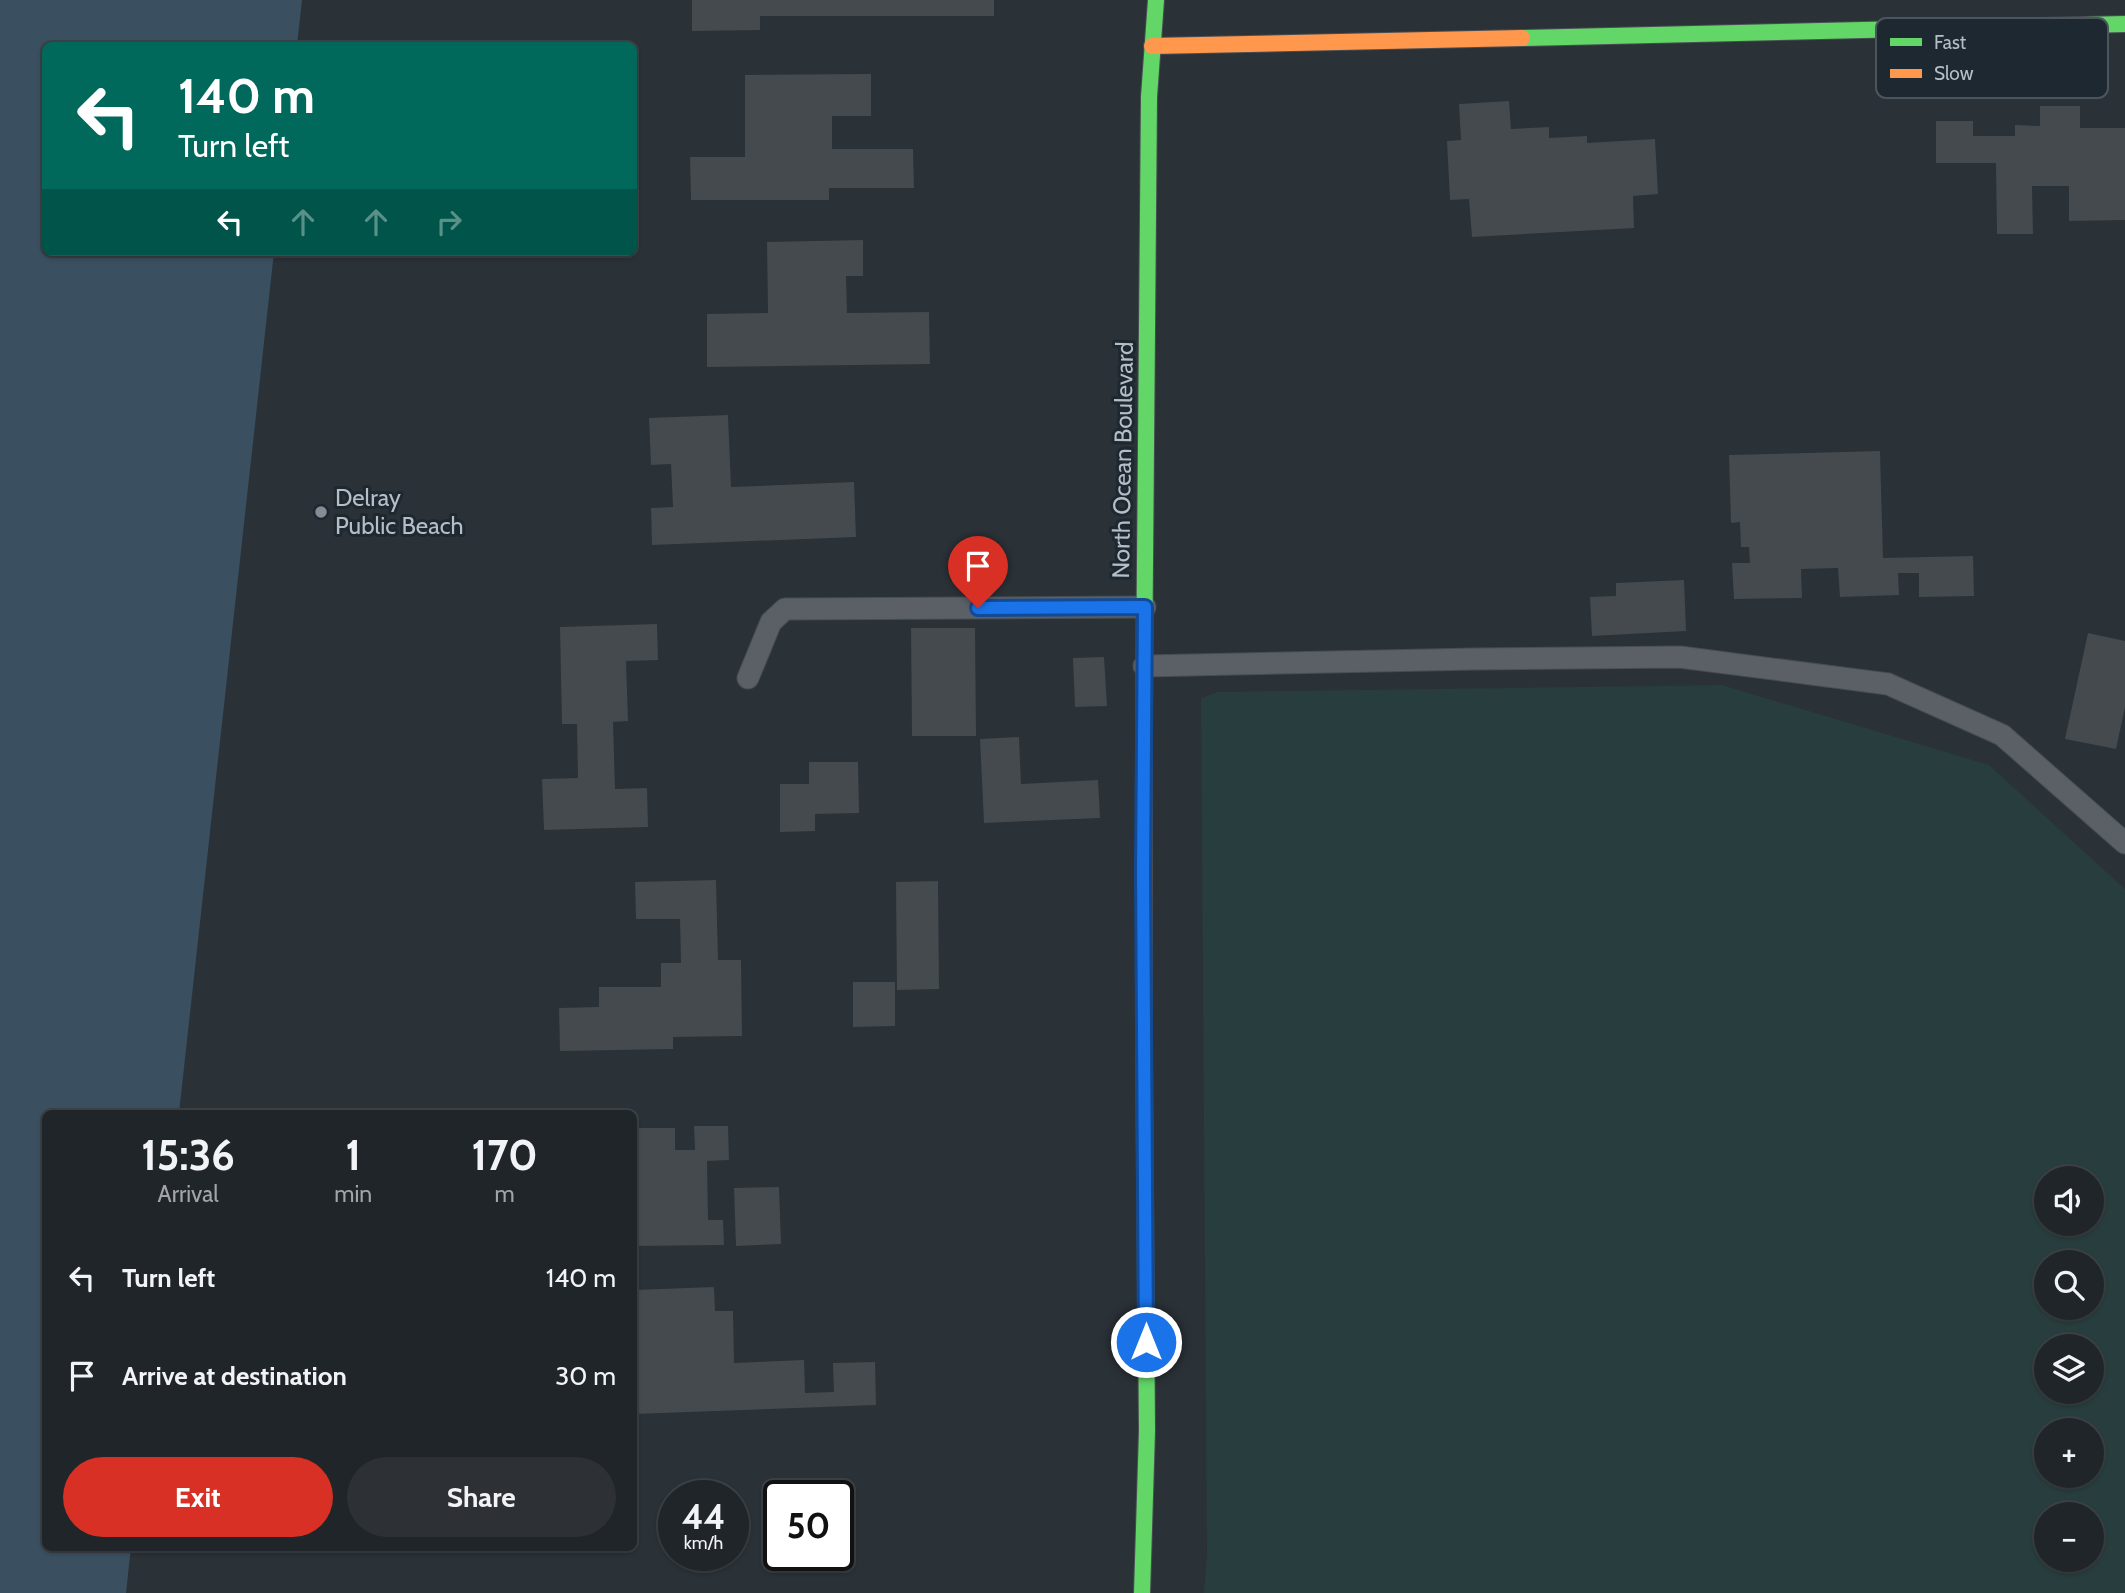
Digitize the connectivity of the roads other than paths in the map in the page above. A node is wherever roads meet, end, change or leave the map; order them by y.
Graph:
1 (1156, 0) edge
2 (1876, 30) edge
3 (1152, 46) junction
4 (1145, 607) junction
5 (1144, 666) junction
6 (748, 678) dead end
7 (2125, 843) edge
8 (1142, 1593) edge

1 - 3 main road, North Ocean Boulevard
2 - 3 main road
3 - 4 main road, North Ocean Boulevard
4 - 5 main road, North Ocean Boulevard
4 - 6 lane
5 - 7 lane
5 - 8 main road, North Ocean Boulevard

